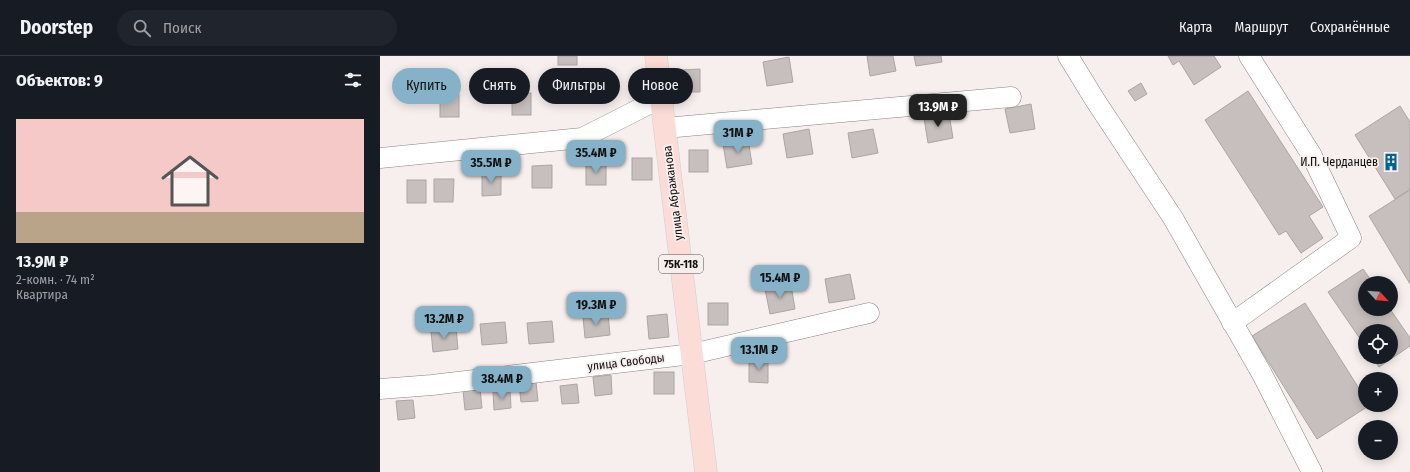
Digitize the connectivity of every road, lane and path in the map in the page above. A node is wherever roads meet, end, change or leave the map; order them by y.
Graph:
1 (656, 56) edge
2 (1068, 56) edge
3 (1249, 56) edge
4 (657, 68) edge
5 (1011, 97) dead end
6 (649, 104) edge
7 (662, 104) edge
8 (665, 128) junction
9 (380, 158) edge
10 (869, 313) dead end
11 (1232, 322) junction
12 (692, 354) junction
13 (380, 389) edge
14 (706, 472) edge
15 (1312, 472) edge

1 - 4 main road, улица Абражанова / 75К-118
2 - 11 street
3 - 11 street
5 - 8 street
6 - 9 street
7 - 8 main road, улица Абражанова / 75К-118
8 - 12 main road, улица Абражанова / 75К-118
10 - 12 street, улица Свободы
11 - 15 street
12 - 13 street, улица Свободы
12 - 14 main road, улица Абражанова / 75К-118

